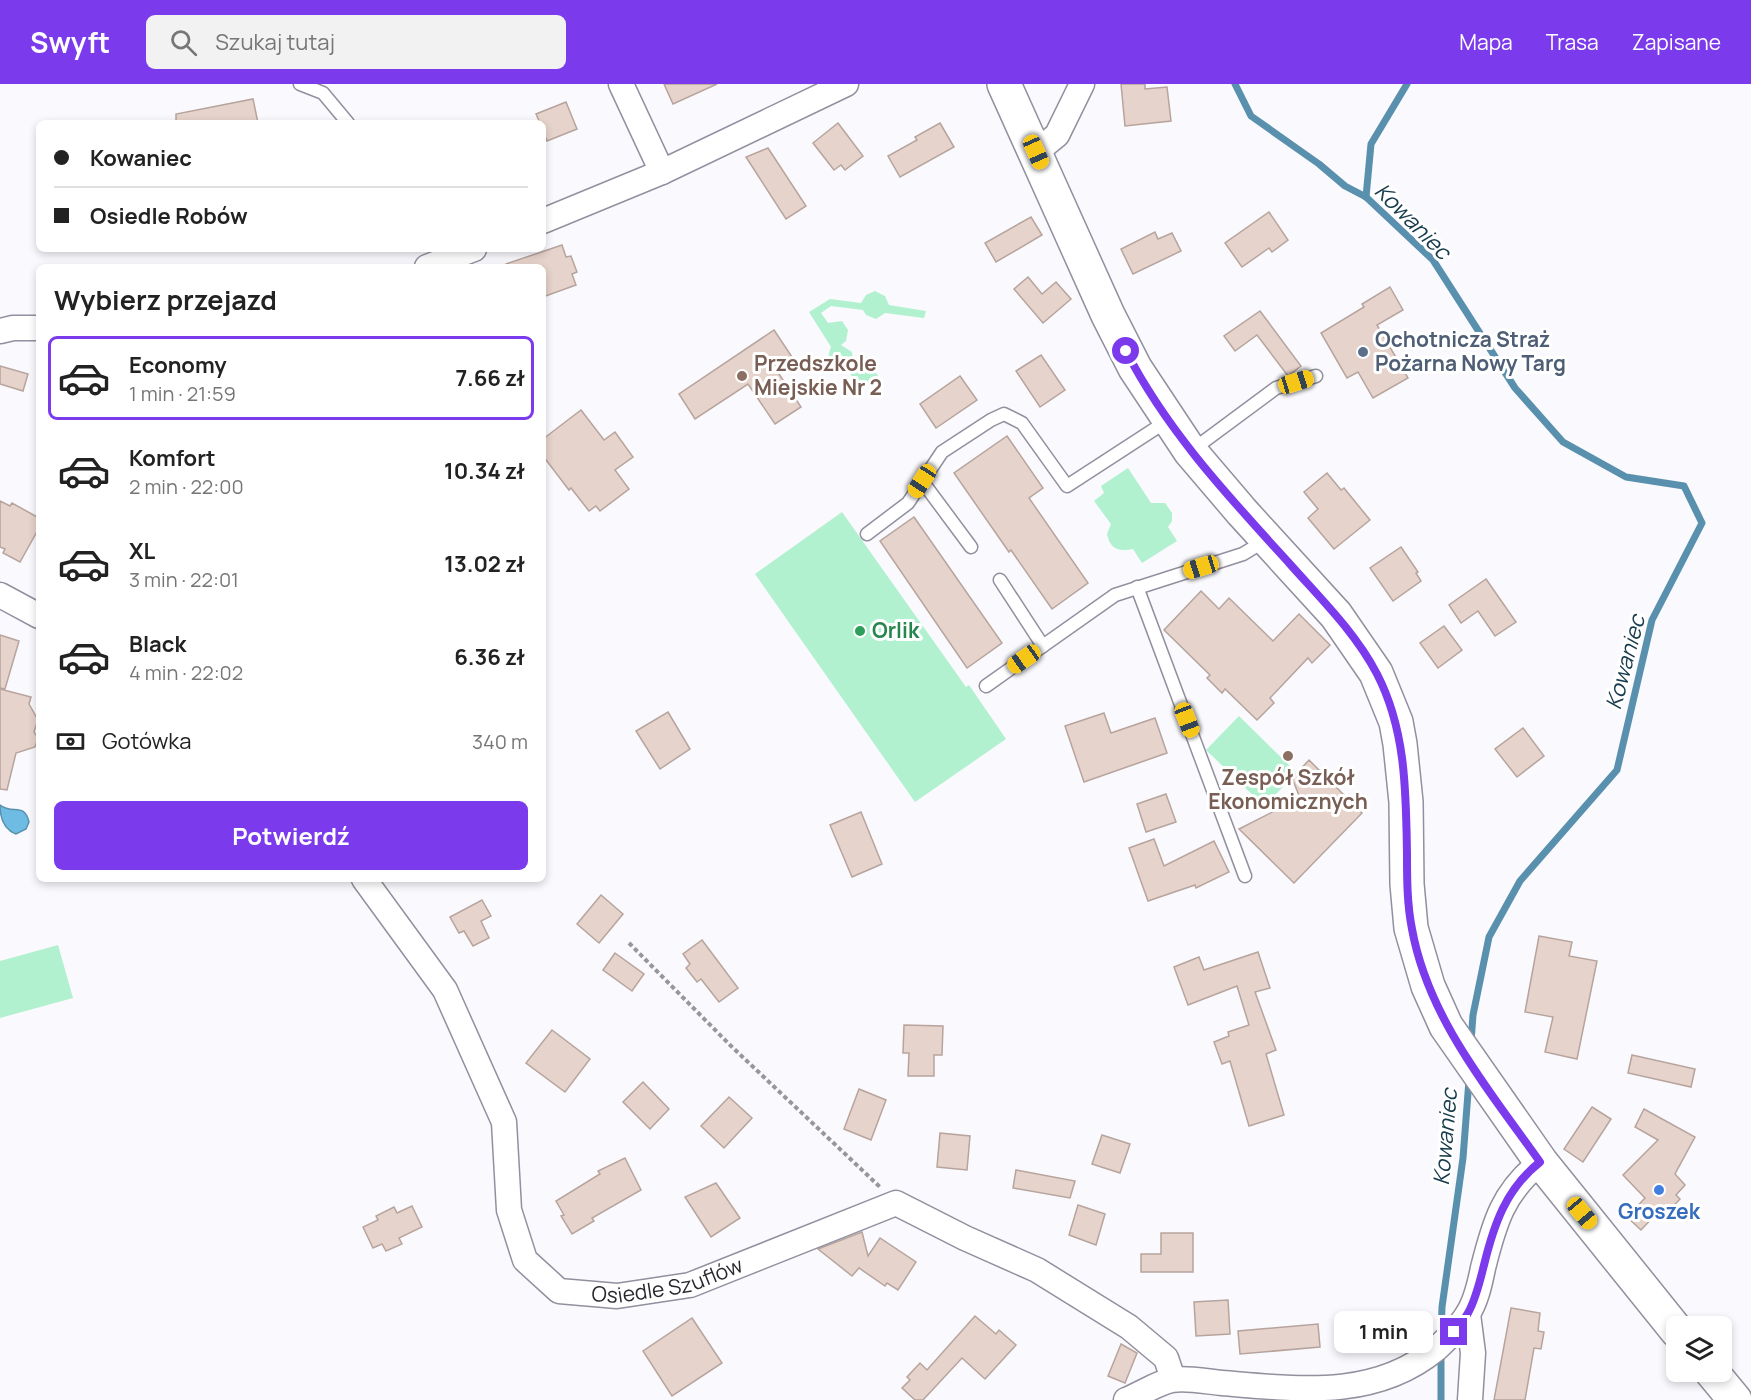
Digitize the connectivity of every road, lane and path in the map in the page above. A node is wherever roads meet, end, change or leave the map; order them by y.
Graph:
1 (300, 84) edge
2 (621, 84) edge
3 (846, 84) edge
4 (1004, 84) edge
5 (1082, 84) edge
6 (345, 120) edge
7 (1036, 152) junction
8 (662, 172) junction
9 (546, 220) edge
10 (464, 252) edge
11 (434, 264) edge
12 (36, 328) edge
13 (0, 331) edge
14 (1316, 376) dead end
15 (1168, 420) junction
16 (1190, 452) junction
17 (922, 481) junction
18 (867, 534) dead end
19 (1267, 539) junction
20 (970, 547) dead end
21 (1000, 580) dead end
22 (1137, 587) junction
23 (0, 595) edge
24 (36, 614) edge
25 (1043, 646) junction
26 (986, 686) dead end
27 (1245, 876) dead end
28 (366, 882) edge
29 (629, 943) dead end
30 (1540, 1162) junction
31 (896, 1203) junction
32 (1666, 1317) edge
33 (1461, 1323) junction
34 (1173, 1379) junction
35 (1720, 1382) edge
36 (1126, 1400) edge
37 (1470, 1400) edge
38 (1735, 1400) edge

1 - 6 lane
2 - 8 street
3 - 8 street
4 - 7 street
5 - 7 street
7 - 15 street
8 - 9 street
10 - 11 street
12 - 13 street
14 - 16 lane
15 - 16 street
15 - 17 lane
16 - 19 street
17 - 18 lane
17 - 20 lane
19 - 22 lane
19 - 30 street
21 - 25 lane
22 - 25 lane
22 - 27 lane
23 - 24 street
25 - 26 lane
28 - 31 street, Osiedle Szuflów
29 - 31 path
30 - 32 street
30 - 33 street
31 - 34 street
33 - 34 street
33 - 37 street
34 - 36 street
35 - 38 street

